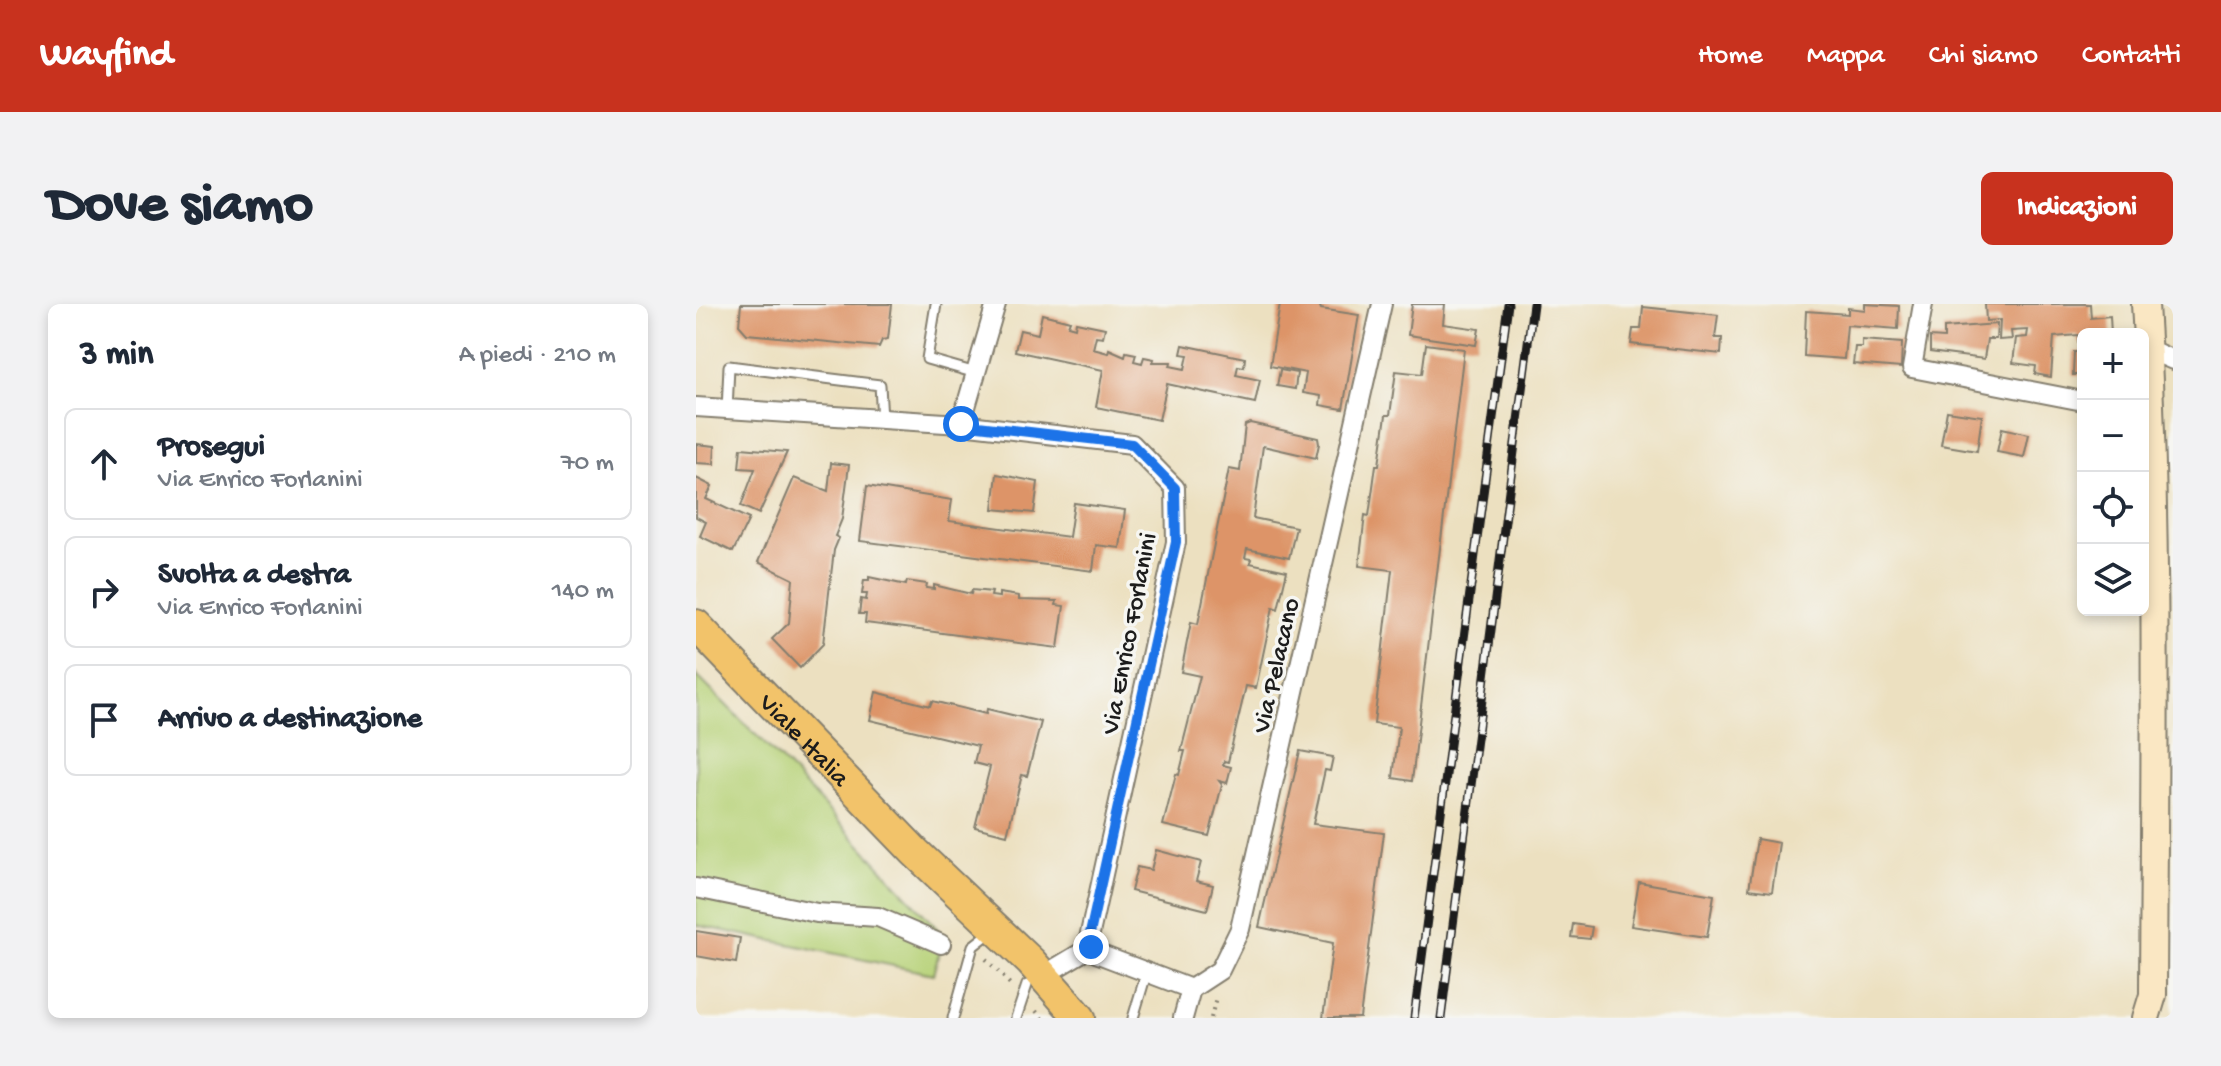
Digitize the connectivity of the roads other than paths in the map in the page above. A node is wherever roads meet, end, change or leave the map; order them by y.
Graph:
1 (936, 304) edge
2 (996, 304) edge
3 (1382, 304) edge
4 (1923, 304) edge
5 (2145, 304) edge
6 (2147, 328) edge
7 (2149, 349) edge
8 (2173, 360) edge
9 (976, 373) junction
10 (2078, 400) edge
11 (696, 407) edge
12 (727, 411) junction
13 (882, 420) junction
14 (961, 424) junction
15 (2149, 454) edge
16 (696, 625) edge
17 (2163, 743) edge
18 (696, 888) edge
19 (989, 933) junction
20 (941, 944) dead end
21 (1091, 947) junction
22 (1147, 971) junction
23 (1035, 980) junction
24 (1191, 989) junction
25 (2150, 1006) edge
26 (953, 1018) edge
27 (1016, 1018) edge
28 (1059, 1018) edge
29 (1080, 1018) edge
30 (1133, 1018) edge
31 (1183, 1018) edge
32 (2137, 1018) edge

1 - 9 lane
2 - 9 street
3 - 24 street, Via Pelacano
4 - 10 street
5 - 6 main road
7 - 8 street
9 - 14 street
11 - 12 street, Via Enrico Forlanini
12 - 13 street, Via Enrico Forlanini
12 - 13 lane
13 - 14 street, Via Enrico Forlanini
14 - 21 street, Via Enrico Forlanini
15 - 17 main road
16 - 19 main road, Viale Italia
17 - 25 main road
18 - 20 street
19 - 23 main road, Viale Italia
19 - 26 lane
21 - 22 street
21 - 23 street
22 - 24 street
22 - 30 lane
23 - 27 lane
23 - 28 main road, Viale Italia
23 - 29 main road, Viale Italia
24 - 31 street
25 - 32 main road

